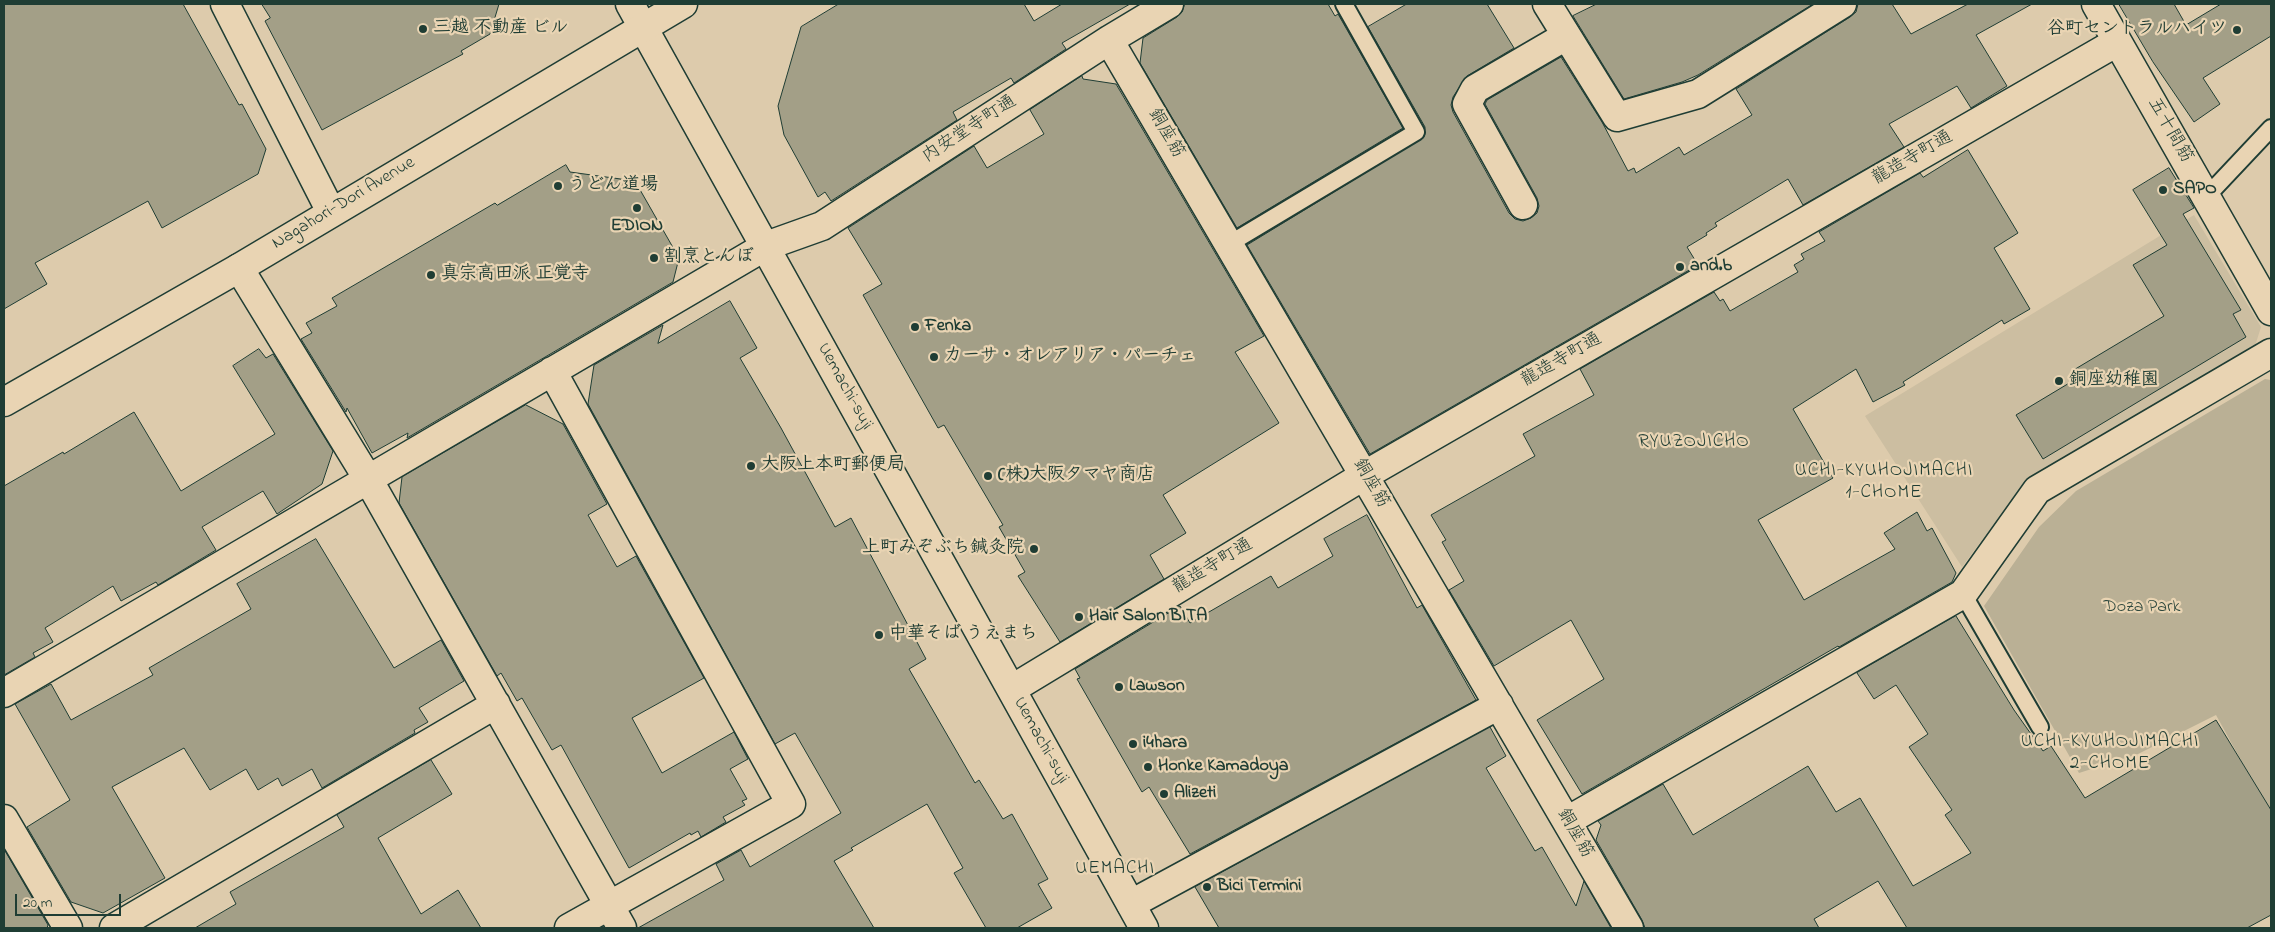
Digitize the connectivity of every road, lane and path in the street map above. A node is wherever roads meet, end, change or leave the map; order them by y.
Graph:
1 (224, 4) edge
2 (683, 4) edge
3 (1169, 4) edge
4 (1344, 4) edge
5 (1547, 4) edge
6 (1842, 4) edge
7 (2096, 4) edge
8 (636, 15) edge
9 (1566, 36) junction
10 (1109, 40) junction
11 (2117, 42) junction
12 (2271, 128) edge
13 (2206, 196) junction
14 (1523, 205) dead end
15 (331, 212) junction
16 (1229, 244) junction
17 (766, 246) junction
18 (239, 268) junction
19 (2271, 312) edge
20 (2271, 353) edge
21 (552, 371) junction
22 (4, 402) edge
23 (1365, 475) junction
24 (368, 479) junction
25 (1963, 594) junction
26 (1012, 690) junction
27 (4, 693) edge
28 (496, 704) junction
29 (1499, 705) junction
30 (2040, 727) dead end
31 (4, 818) edge
32 (1567, 822) junction
33 (1131, 904) junction
34 (615, 917) edge
35 (68, 928) edge
36 (114, 928) edge
37 (569, 928) edge
38 (1144, 928) edge
39 (1629, 928) edge

1 - 15 main road
2 - 8 main road, Nagahori-Dori Avenue
3 - 10 main road, 内安堂寺町通
4 - 16 lane
5 - 9 main road
6 - 9 main road
7 - 11 main road, 五十間筋
8 - 15 main road, Nagahori-Dori Avenue
8 - 17 main road, Uemachi-suji
9 - 14 main road
10 - 16 main road, 銅座筋
10 - 17 main road, 内安堂寺町通
11 - 13 main road, 五十間筋
11 - 23 main road, 龍造寺町通
12 - 13 lane
13 - 19 main road, 五十間筋
15 - 18 main road, Nagahori-Dori Avenue
16 - 23 main road, 銅座筋
17 - 21 main road, 内安堂寺町通
17 - 26 main road, Uemachi-suji
18 - 22 main road, Nagahori-Dori Avenue
18 - 24 main road
20 - 25 main road
21 - 24 main road, 内安堂寺町通
21 - 34 main road
23 - 26 main road, 龍造寺町通
23 - 29 main road, 銅座筋
24 - 27 main road, 内安堂寺町通
24 - 28 main road
25 - 30 lane
25 - 32 main road
26 - 33 main road, Uemachi-suji
28 - 34 main road
28 - 36 main road
29 - 32 main road, 銅座筋
29 - 33 main road
31 - 35 main road
32 - 39 main road, 銅座筋
33 - 38 main road, Uemachi-suji
34 - 37 main road

